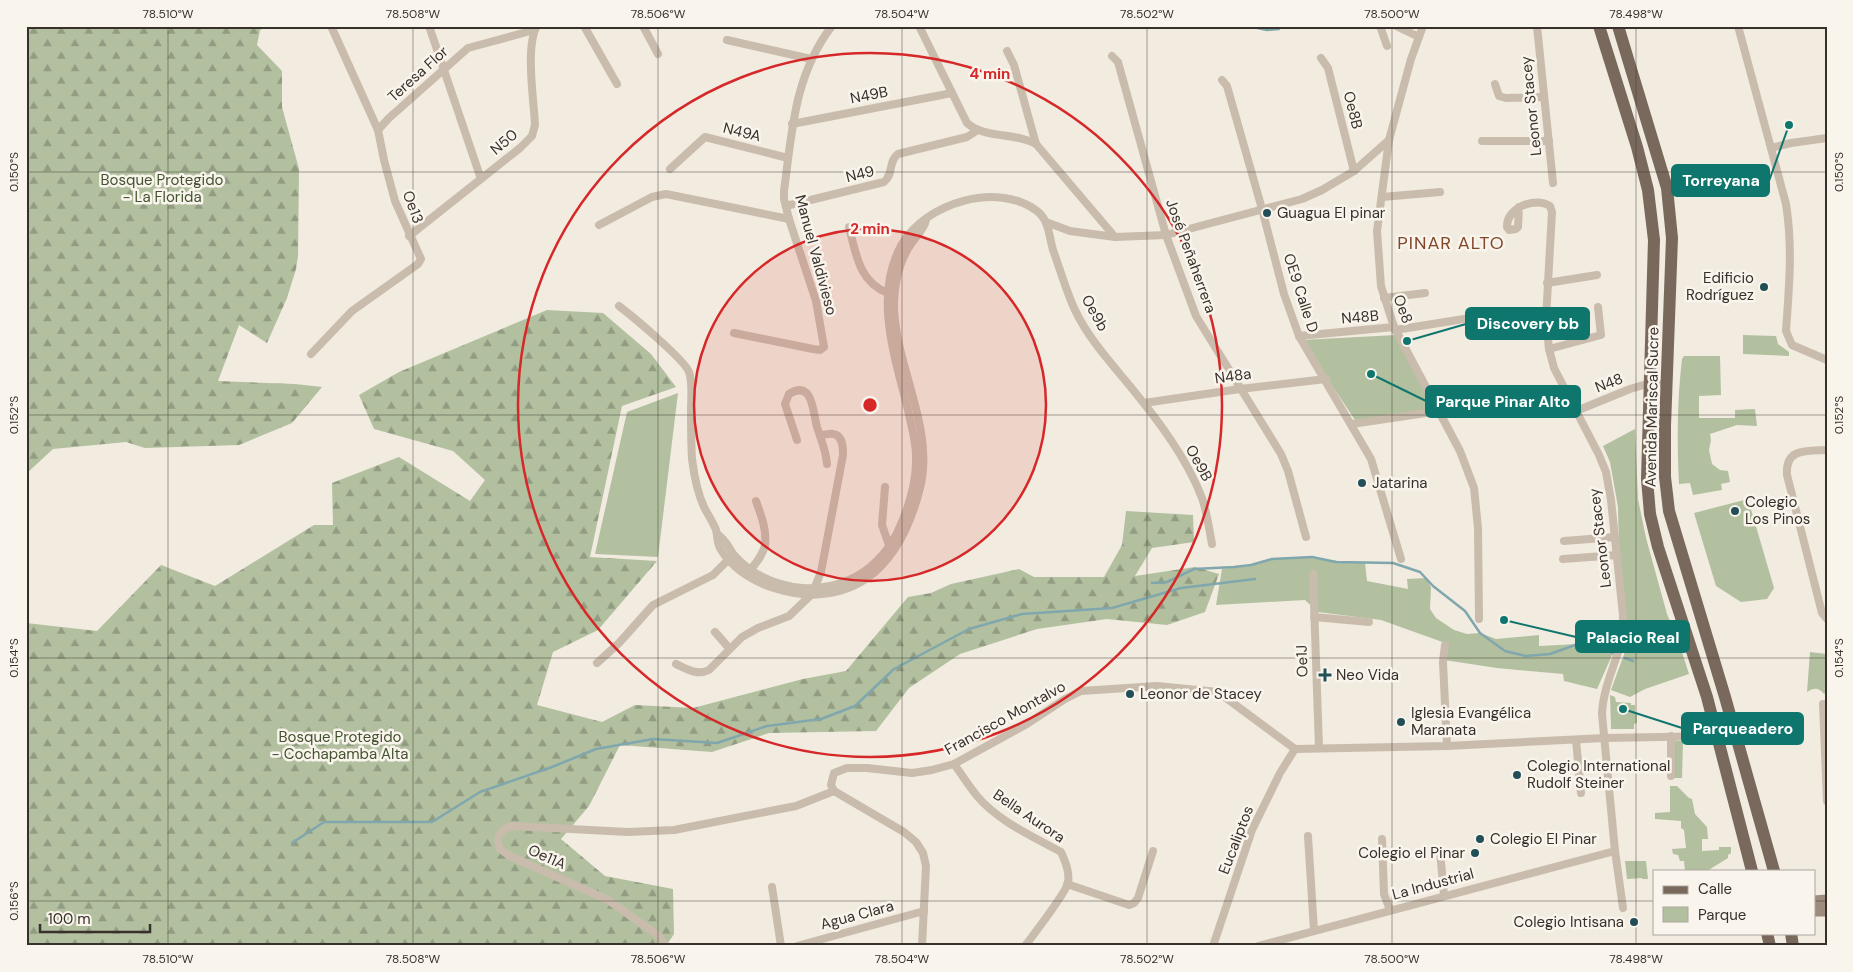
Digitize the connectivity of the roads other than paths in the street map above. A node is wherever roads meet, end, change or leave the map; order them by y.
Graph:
1 (331, 26) edge
2 (429, 26) edge
3 (516, 26) edge
4 (584, 26) edge
5 (643, 26) edge
6 (832, 26) edge
7 (919, 26) edge
8 (1380, 26) edge
9 (1396, 26) edge
10 (1423, 26) edge
11 (1537, 26) edge
12 (1599, 26) edge
13 (1618, 26) edge
14 (1738, 26) edge
15 (536, 28) edge
16 (521, 34) junction
17 (1419, 37) junction
18 (727, 40) dead end
19 (1387, 46) dead end
20 (1007, 51) dead end
21 (658, 54) dead end
22 (1112, 56) dead end
23 (1321, 58) dead end
24 (811, 59) junction
25 (444, 71) junction
26 (1631, 71) junction
27 (1614, 75) junction
28 (1222, 80) dead end
29 (616, 84) dead end
30 (1495, 84) dead end
31 (952, 93) junction
32 (1544, 97) junction
33 (792, 124) junction
34 (378, 130) junction
35 (978, 130) junction
36 (1827, 138) edge
37 (1388, 140) junction
38 (1482, 141) dead end
39 (1549, 141) junction
40 (1036, 144) junction
41 (1772, 148) junction
42 (788, 158) junction
43 (670, 168) dead end
44 (1354, 171) junction
45 (481, 179) junction
46 (1553, 183) dead end
47 (1440, 192) dead end
48 (1382, 197) junction
49 (786, 206) junction
50 (1519, 207) dead end
51 (1262, 209) junction
52 (789, 219) junction
53 (926, 220) junction
54 (1046, 222) junction
55 (599, 225) dead end
56 (849, 228) dead end
57 (1166, 235) junction
58 (410, 236) junction
59 (1115, 238) junction
60 (1597, 274) dead end
61 (1548, 283) junction
62 (888, 293) junction
63 (1424, 293) dead end
64 (1384, 298) junction
65 (619, 306) dead end
66 (1598, 307) dead end
67 (1464, 319) dead end
68 (1394, 328) junction
69 (734, 333) dead end
70 (1299, 336) junction
71 (1549, 349) junction
72 (312, 354) dead end
73 (1827, 360) edge
74 (1326, 379) junction
75 (1650, 383) junction
76 (1667, 384) junction
77 (906, 389) junction
78 (1240, 389) junction
79 (1144, 404) junction
80 (1576, 411) junction
81 (1439, 412) junction
82 (1352, 424) junction
83 (820, 435) junction
84 (797, 440) dead end
85 (1827, 450) edge
86 (827, 464) dead end
87 (885, 487) dead end
88 (756, 501) dead end
89 (1306, 537) dead end
90 (1615, 537) junction
91 (1564, 540) dead end
92 (1212, 544) dead end
93 (891, 549) junction
94 (1617, 555) junction
95 (731, 557) junction
96 (1401, 558) dead end
97 (1564, 559) dead end
98 (749, 572) junction
99 (1313, 574) dead end
100 (814, 591) junction
101 (1314, 617) junction
102 (1479, 619) dead end
103 (1827, 619) edge
104 (1369, 622) dead end
105 (716, 632) dead end
106 (1445, 645) dead end
107 (729, 648) junction
108 (597, 663) dead end
109 (676, 664) dead end
110 (1823, 704) dead end
111 (1671, 736) junction
112 (1718, 736) junction
113 (1604, 738) junction
114 (1576, 740) junction
115 (1447, 746) junction
116 (1319, 748) junction
117 (1295, 749) junction
118 (954, 764) junction
119 (1671, 776) dead end
120 (834, 791) junction
121 (1581, 793) dead end
122 (1827, 801) edge
123 (1308, 836) dead end
124 (1382, 839) dead end
125 (1153, 851) dead end
126 (1440, 851) dead end
127 (1615, 851) junction
128 (1752, 870) edge
129 (1774, 870) edge
130 (1067, 884) junction
131 (772, 887) dead end
132 (1444, 895) junction
133 (1623, 908) dead end
134 (1390, 910) junction
135 (924, 911) junction
136 (1314, 930) junction
137 (666, 946) edge
138 (781, 946) edge
139 (797, 946) edge
140 (922, 946) edge
141 (1025, 946) edge
142 (1213, 946) edge
143 (1258, 946) edge

1 - 34 street, Oe13
2 - 25 street
3 - 16 street
4 - 29 street
5 - 21 street
6 - 24 street, Manuel Valdivieso
7 - 31 street
8 - 19 street
9 - 17 street
10 - 17 street
11 - 32 street, Leonor Stacey
12 - 27 main road, Avenida Mariscal Sucre
13 - 26 main road, Avenida Mariscal Sucre
14 - 41 street
15 - 16 street, Teresa Flor
15 - 45 street, N50
16 - 25 street, Teresa Flor
17 - 37 street
18 - 24 street
20 - 40 street
22 - 57 street, José Peñaherrera
23 - 44 street, Oe8B
24 - 33 street, Manuel Valdivieso
25 - 34 street, Teresa Flor
25 - 45 street
26 - 27 main road
26 - 76 main road, Avenida Mariscal Sucre
27 - 75 main road, Avenida Mariscal Sucre
28 - 51 street, OE9 Calle D
30 - 32 street
31 - 33 street, N49B
31 - 35 street
32 - 39 street, Leonor Stacey
33 - 42 street, Manuel Valdivieso
34 - 58 street, Oe13
35 - 40 street
35 - 49 street, N49
36 - 41 street
37 - 44 street
37 - 48 street, Oe8
38 - 39 street
39 - 46 street, Leonor Stacey
40 - 59 street
41 - 73 street
42 - 43 street, N49A
42 - 49 street, Manuel Valdivieso
44 - 51 street
45 - 58 street, N50
47 - 48 street
48 - 64 street, Oe8
49 - 52 street, Manuel Valdivieso
50 - 61 street, Leonor Stacey
51 - 57 street
51 - 70 street, OE9 Calle D
52 - 55 street
52 - 69 street, Manuel Valdivieso
53 - 54 street
53 - 62 street
53 - 77 street
54 - 59 street
54 - 79 street, Oe9b
56 - 62 street
57 - 59 street
57 - 78 street, José Peñaherrera
58 - 72 street, Oe13
60 - 61 street
61 - 71 street, Leonor Stacey
62 - 77 street
63 - 64 street
64 - 68 street, Oe8
65 - 95 street
66 - 71 street
67 - 68 street, N48B
68 - 70 street, N48B
68 - 81 street, Oe8
70 - 74 street, OE9 Calle D
71 - 80 street, Leonor Stacey
74 - 78 street, N48a
74 - 82 street, OE9 Calle D
75 - 76 street, N48
75 - 80 street, N48
75 - 112 main road, Avenida Mariscal Sucre
76 - 129 main road, Avenida Mariscal Sucre
77 - 93 street
78 - 79 street, N48a
78 - 89 street, José Peñaherrera
79 - 92 street, Oe9B
80 - 81 street, N48
80 - 90 street, Leonor Stacey
81 - 82 street, N48
81 - 102 street, Oe8
82 - 96 street, OE9 Calle D
83 - 84 street
83 - 86 street
83 - 100 street
85 - 103 street
87 - 93 street
88 - 98 street
90 - 91 street
90 - 94 street, Leonor Stacey
93 - 100 street
94 - 97 street
94 - 113 street, Leonor Stacey
95 - 98 street
95 - 108 street
98 - 100 street
99 - 101 street, Oe1J
100 - 107 street
101 - 104 street
101 - 116 street, Oe1J
105 - 107 street
106 - 115 street
107 - 109 street
110 - 122 street
111 - 112 street
111 - 113 street
111 - 119 street
112 - 128 main road, Avenida Mariscal Sucre
113 - 114 street
113 - 127 street, Leonor Stacey
114 - 115 street
114 - 121 street
115 - 116 street
116 - 117 street
117 - 118 street, Francisco Montalvo
117 - 142 street, Eucaliptos
118 - 120 street, Francisco Montalvo
118 - 130 street, Bella Aurora
120 - 135 street
120 - 137 street, Oe11A
123 - 136 street
124 - 134 street
125 - 130 street
126 - 132 street
127 - 132 street, La Industrial
127 - 133 street, Leonor Stacey
130 - 141 street
131 - 138 street
132 - 134 street, La Industrial
134 - 136 street, La Industrial
135 - 139 street, Agua Clara
135 - 140 street
136 - 143 street, La Industrial

